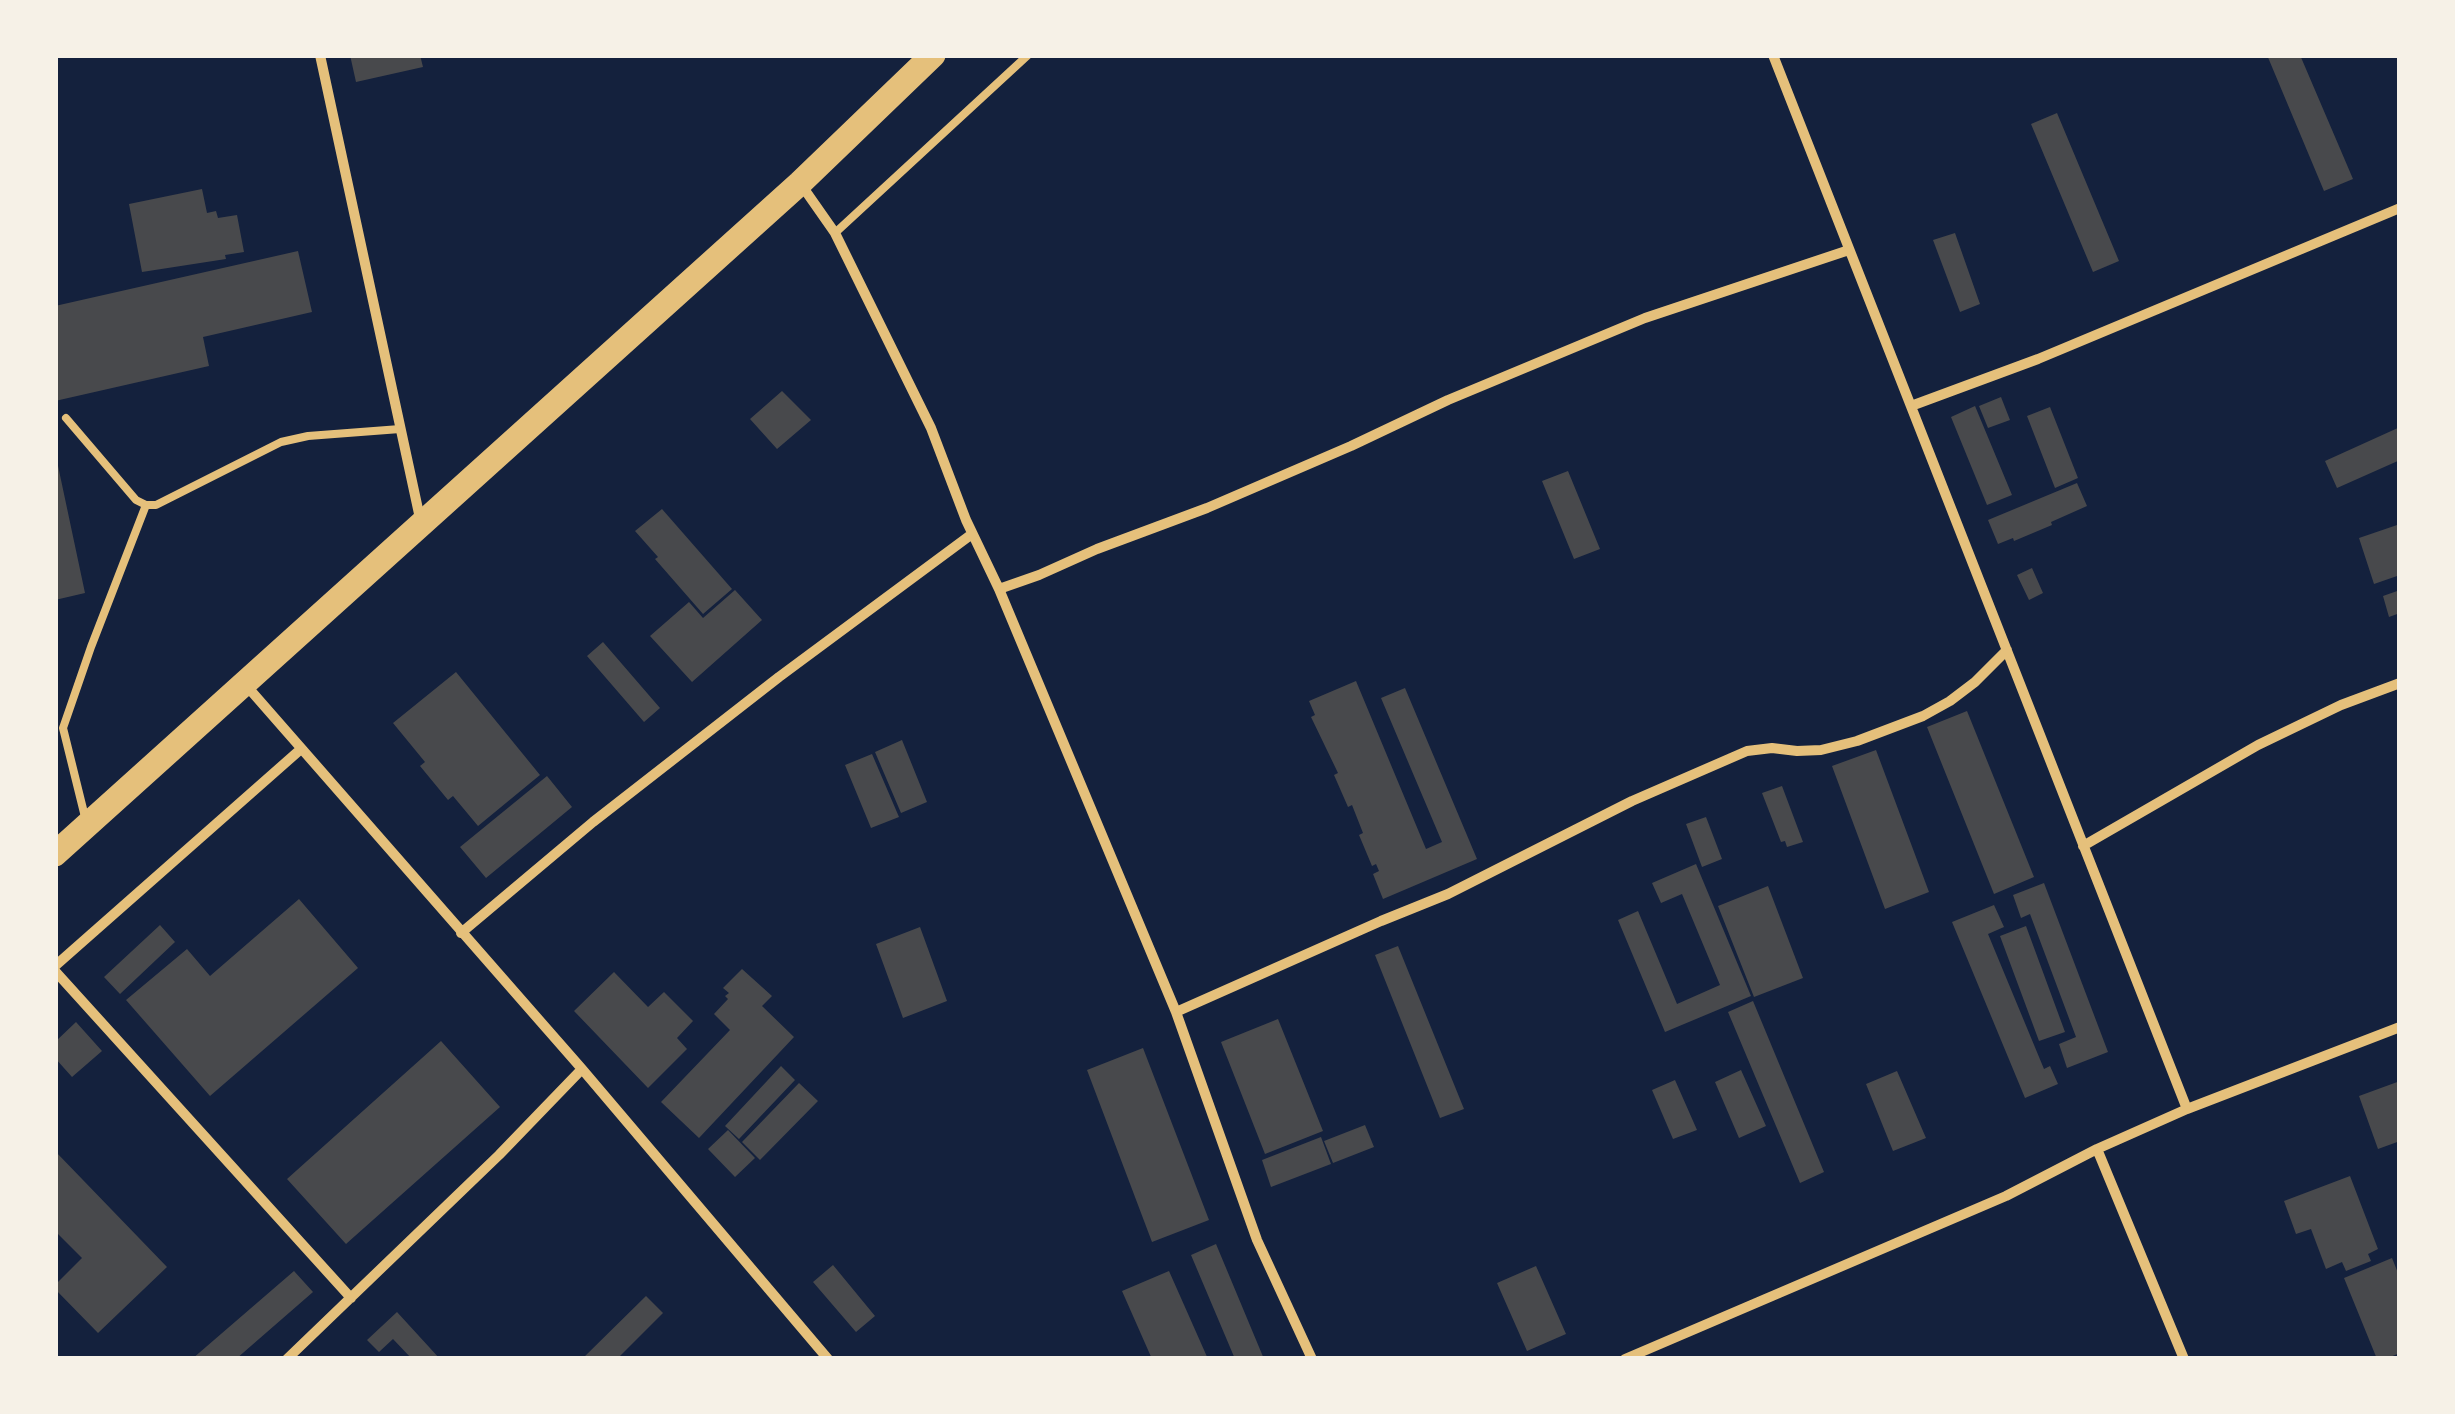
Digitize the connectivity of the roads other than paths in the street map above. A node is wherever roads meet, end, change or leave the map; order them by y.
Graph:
1 (320, 55) edge
2 (932, 55) edge
3 (1028, 55) edge
4 (1773, 55) edge
5 (800, 183) junction
6 (2400, 208) edge
7 (835, 233) junction
8 (1849, 250) junction
9 (1911, 406) junction
10 (66, 418) dead end
11 (400, 429) junction
12 (146, 505) junction
13 (422, 524) junction
14 (972, 534) junction
15 (999, 589) junction
16 (2007, 650) junction
17 (2400, 683) edge
18 (246, 684) junction
19 (301, 749) junction
20 (88, 825) junction
21 (2083, 846) junction
22 (55, 854) edge
23 (461, 933) junction
24 (55, 968) edge
25 (1176, 1012) junction
26 (2400, 1027) edge
27 (582, 1070) junction
28 (2187, 1110) junction
29 (2097, 1150) junction
30 (351, 1298) junction
31 (287, 1359) edge
32 (828, 1359) edge
33 (1312, 1359) edge
34 (1625, 1359) edge
35 (2184, 1359) edge

1 - 11 street
2 - 5 main road
3 - 7 lane
4 - 8 street
5 - 7 street
5 - 13 main road
6 - 9 street
7 - 14 street
8 - 9 street
8 - 15 street
9 - 16 street
10 - 12 lane
11 - 12 lane
11 - 13 street
12 - 20 lane
13 - 18 main road
14 - 15 street
14 - 23 street
15 - 25 street
16 - 21 street
16 - 25 street
17 - 21 street
18 - 19 street
18 - 20 main road
19 - 23 street
19 - 24 street
20 - 22 main road
21 - 28 street
23 - 27 street
24 - 30 street
25 - 33 street
26 - 28 street
27 - 30 street
27 - 32 street
28 - 29 street
29 - 34 street
29 - 35 street
30 - 31 street

